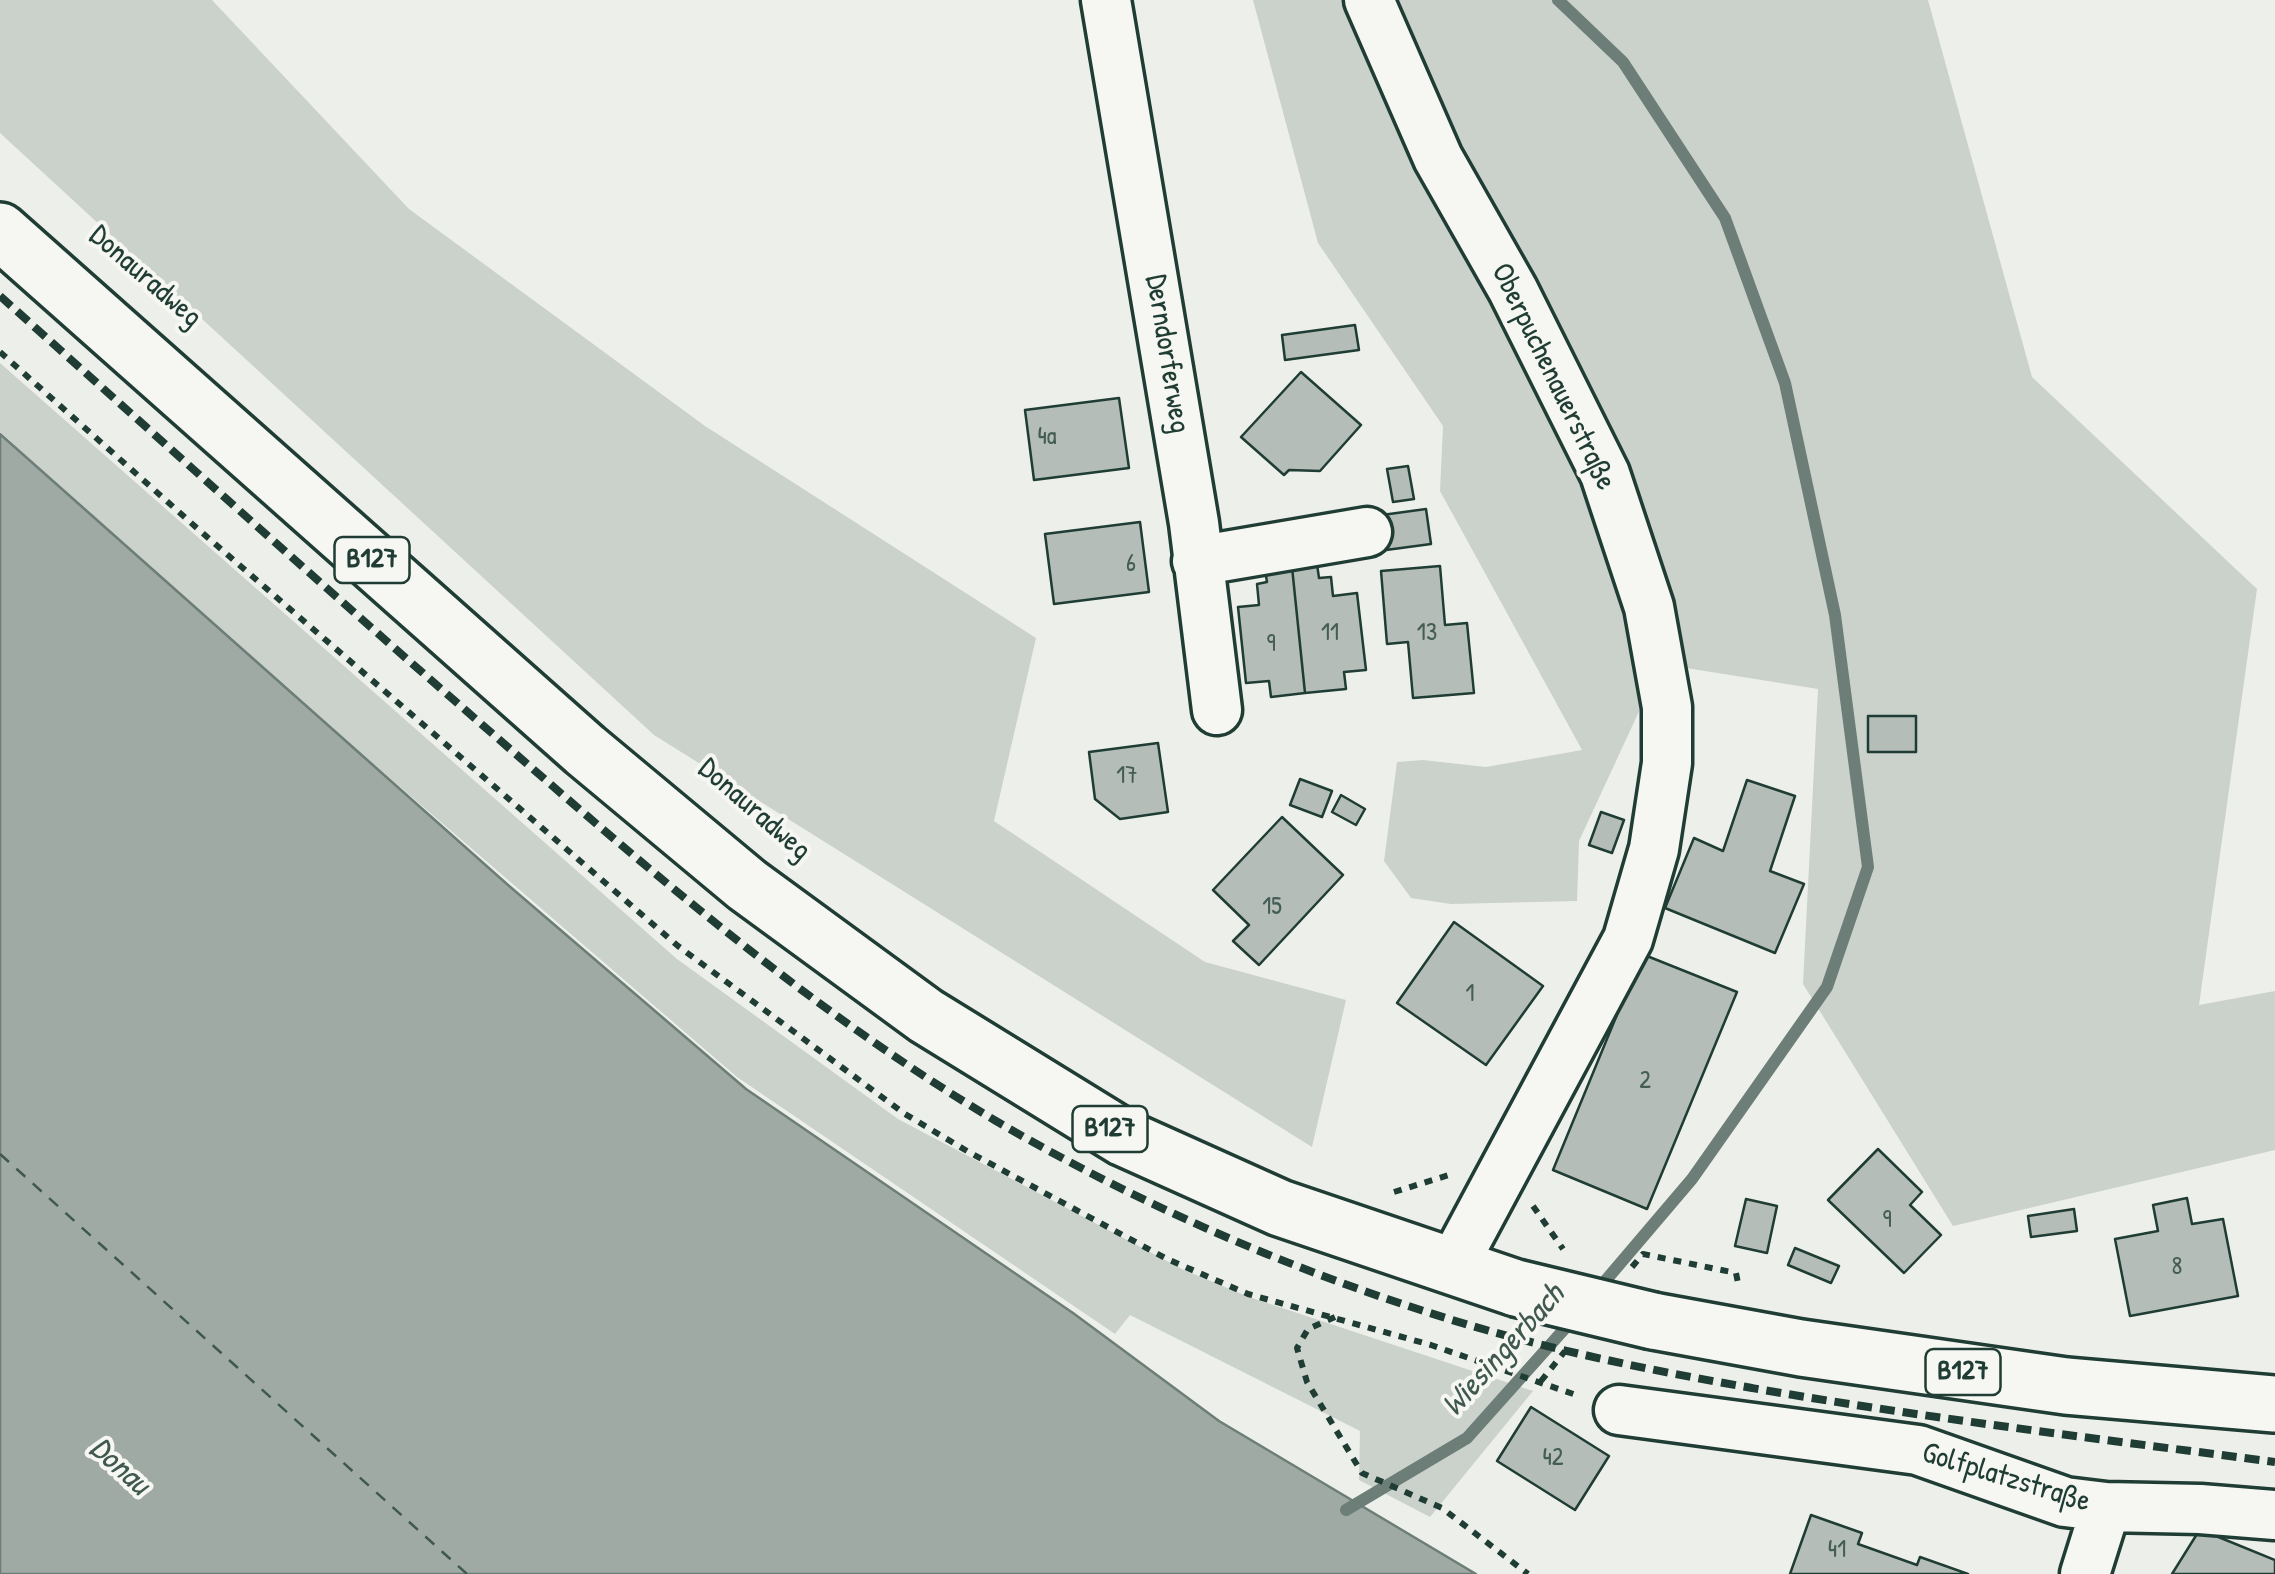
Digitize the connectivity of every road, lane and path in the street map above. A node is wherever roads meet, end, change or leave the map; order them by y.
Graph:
1 (1106, 0) edge
2 (1370, 0) edge
3 (0, 231) edge
4 (0, 352) edge
5 (1367, 532) dead end
6 (1197, 561) junction
7 (1217, 710) dead end
8 (1502, 1177) junction
9 (1384, 1193) dead end
10 (1643, 1254) dead end
11 (1578, 1259) dead end
12 (1452, 1268) junction
13 (1736, 1272) dead end
14 (1336, 1316) junction
15 (1541, 1381) dead end
16 (2275, 1404) edge
17 (1618, 1410) dead end
18 (2106, 1508) junction
19 (2275, 1516) edge
20 (1528, 1574) edge
21 (2085, 1574) edge

1 - 6 street, Derndorferweg
2 - 8 street, Oberpuchenauerstraße
3 - 12 main road, B127
4 - 14 path
5 - 6 street
6 - 7 street, Derndorferweg
8 - 9 path
8 - 11 path
8 - 12 street, Oberpuchenauerstraße
10 - 13 path
12 - 16 main road, B127, bridge
14 - 15 path
14 - 20 path
17 - 18 street, Golfplatzstraße
18 - 19 street, Golfplatzstraße
18 - 21 street

